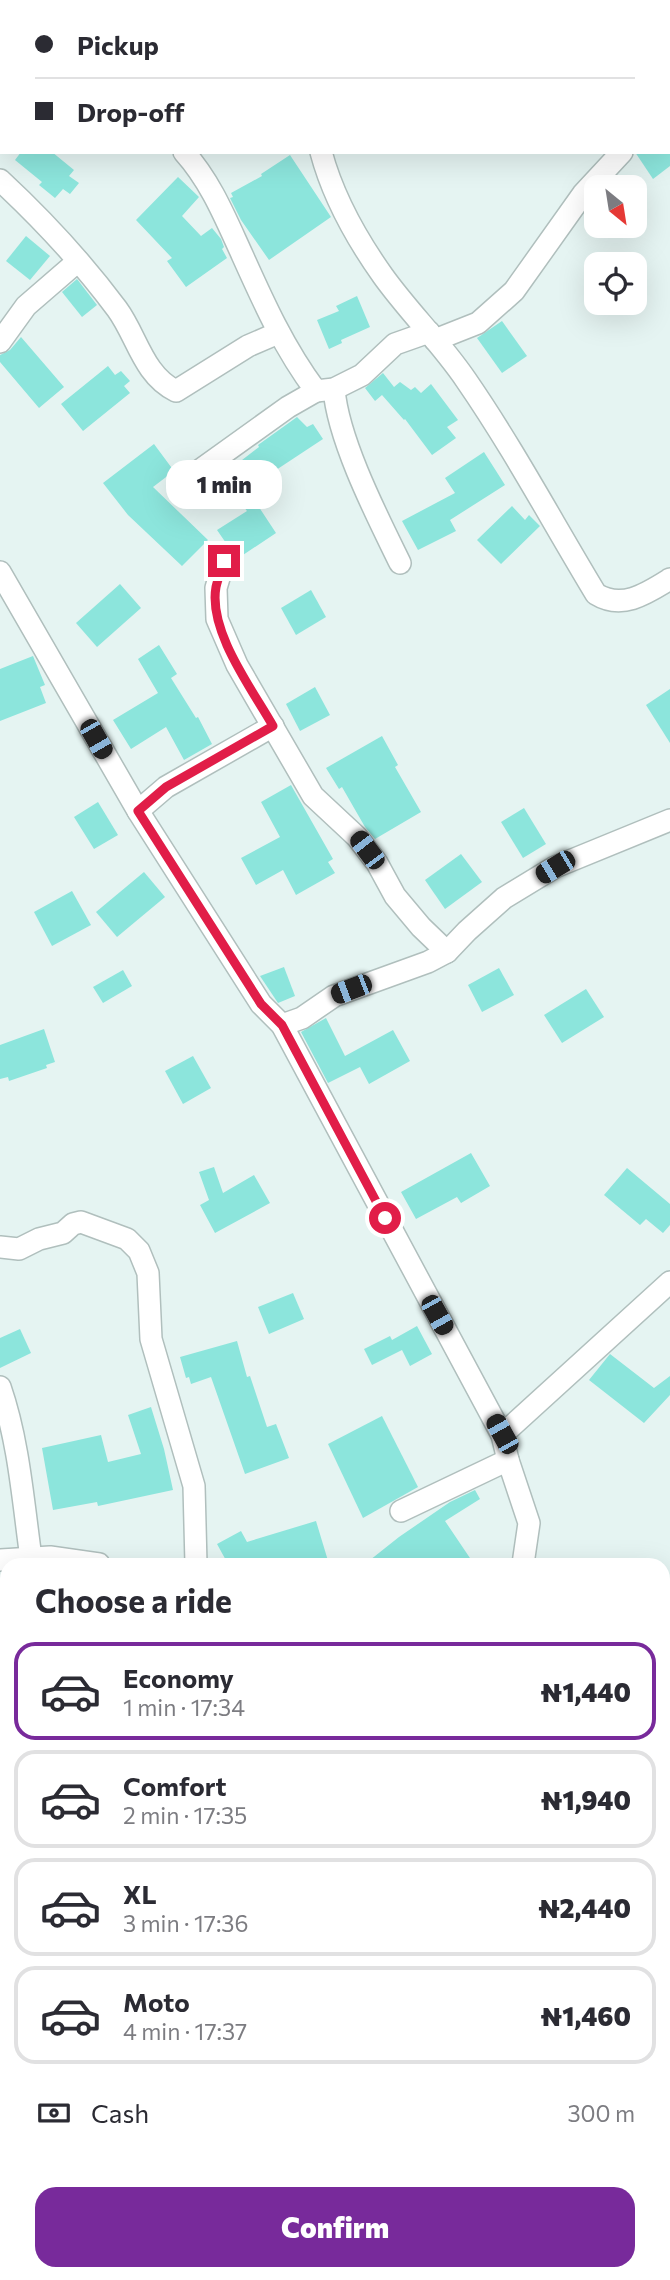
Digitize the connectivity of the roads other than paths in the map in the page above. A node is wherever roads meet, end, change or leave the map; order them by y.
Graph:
1 (186, 154) edge
2 (322, 154) edge
3 (620, 154) edge
4 (0, 180) edge
5 (78, 261) junction
6 (278, 333) junction
7 (432, 336) junction
8 (0, 342) edge
9 (325, 390) junction
10 (189, 478) dead end
11 (224, 561) dead end
12 (400, 563) dead end
13 (0, 572) edge
14 (670, 579) edge
15 (7, 597) edge
16 (273, 726) junction
17 (138, 811) junction
18 (670, 820) edge
19 (447, 952) junction
20 (282, 1025) junction
21 (0, 1247) edge
22 (670, 1282) edge
23 (0, 1387) edge
24 (502, 1434) junction
25 (508, 1460) junction
26 (401, 1511) dead end
27 (31, 1558) joint
28 (57, 1558) edge
29 (196, 1558) edge
30 (524, 1558) edge

1 - 6 street
2 - 7 street
3 - 7 street
4 - 5 street
5 - 6 street
5 - 8 street
6 - 9 street
7 - 9 street
7 - 14 street
9 - 10 street
9 - 12 street
11 - 16 street
13 - 15 street
15 - 17 street
16 - 17 street
16 - 19 street
17 - 20 street
18 - 19 street
19 - 20 street
20 - 24 street
21 - 29 street
22 - 24 street
23 - 27 street
24 - 25 street
25 - 26 street
25 - 30 street
27 - 28 street

